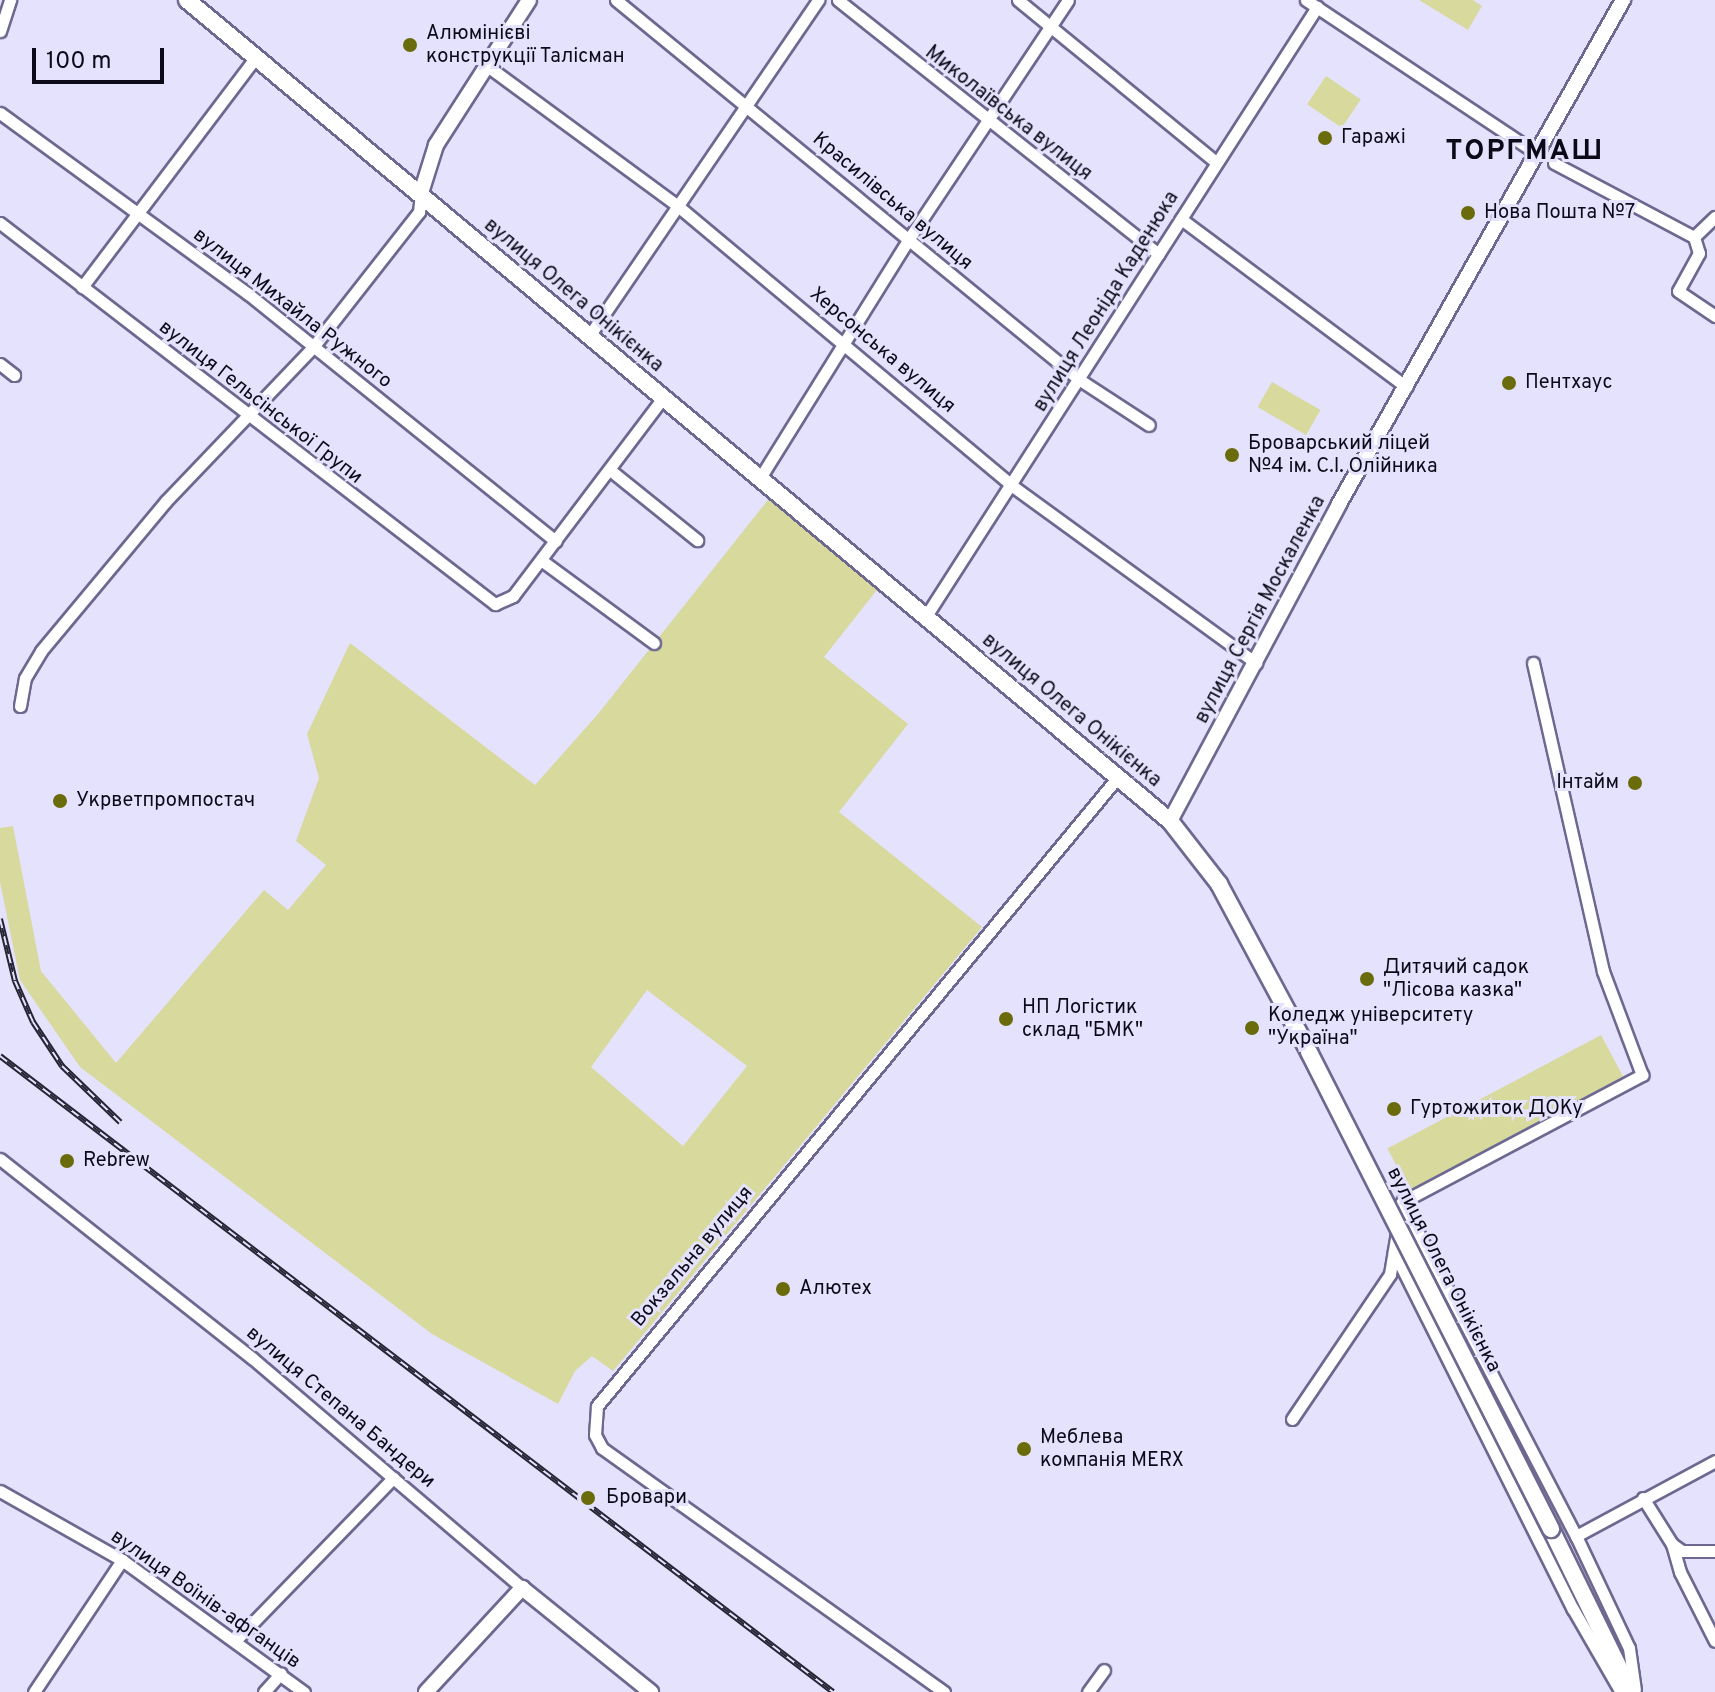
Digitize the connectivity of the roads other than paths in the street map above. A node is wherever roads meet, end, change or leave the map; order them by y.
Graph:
1 (10, 0) edge
2 (187, 0) edge
3 (529, 0) edge
4 (616, 0) edge
5 (818, 0) edge
6 (838, 0) edge
7 (1018, 0) edge
8 (1068, 0) edge
9 (1306, 0) edge
10 (1623, 0) edge
11 (1317, 7) junction
12 (1050, 27) junction
13 (0, 31) edge
14 (256, 57) junction
15 (486, 65) junction
16 (747, 104) junction
17 (0, 113) edge
18 (988, 124) junction
19 (1538, 154) junction
20 (1216, 162) junction
21 (1554, 163) dead end
22 (421, 193) junction
23 (679, 207) junction
24 (136, 213) junction
25 (1715, 217) edge
26 (1181, 219) junction
27 (0, 223) edge
28 (1694, 237) junction
29 (908, 240) junction
30 (1158, 254) junction
31 (82, 287) junction
32 (1715, 316) edge
33 (589, 336) junction
34 (843, 341) junction
35 (313, 347) junction
36 (0, 364) edge
37 (14, 375) dead end
38 (1080, 380) junction
39 (1406, 387) junction
40 (663, 398) junction
41 (248, 418) junction
42 (1149, 425) dead end
43 (610, 470) junction
44 (760, 478) junction
45 (1011, 485) junction
46 (697, 540) dead end
47 (556, 541) junction
48 (541, 560) junction
49 (926, 616) junction
50 (654, 643) dead end
51 (1256, 663) junction
52 (1533, 663) dead end
53 (20, 706) dead end
54 (1118, 777) junction
55 (1170, 821) junction
56 (0, 1159) edge
57 (1402, 1202) junction
58 (1394, 1252) junction
59 (1292, 1419) dead end
60 (1513, 1423) junction
61 (1488, 1436) junction
62 (1715, 1461) edge
63 (393, 1478) junction
64 (0, 1491) edge
65 (1643, 1498) junction
66 (1576, 1536) junction
67 (1672, 1544) junction
68 (1715, 1551) edge
69 (122, 1560) junction
70 (522, 1588) junction
71 (236, 1640) junction
72 (1715, 1641) edge
73 (1104, 1670) dead end
74 (281, 1673) junction
75 (34, 1692) edge
76 (264, 1692) edge
77 (304, 1692) edge
78 (426, 1692) edge
79 (651, 1692) edge
80 (944, 1692) edge
81 (1088, 1692) edge
82 (1621, 1692) edge
83 (1633, 1692) edge

1 - 13 street
2 - 14 main road, вулиця Олега Онікієнка
3 - 15 main road
4 - 16 street, Красилівська вулиця
5 - 16 street
6 - 18 street, Миколаївська вулиця
7 - 12 street
8 - 12 street
9 - 11 street
10 - 19 main road, вулиця Сергія Москаленка
11 - 19 street
11 - 20 street, вулиця Леоніда Каденюка
12 - 18 street
12 - 20 street
14 - 22 main road, вулиця Олега Онікієнка
14 - 24 street
15 - 22 main road
15 - 23 street, Херсонська вулиця
16 - 23 street
16 - 29 street, Красилівська вулиця
17 - 24 street, вулиця Михайла Ружного
18 - 29 street
18 - 30 street, Миколаївська вулиця
19 - 39 main road, вулиця Сергія Москаленка
20 - 26 street, вулиця Леоніда Каденюка
21 - 28 street
22 - 33 main road, вулиця Олега Онікієнка
22 - 35 street
23 - 33 street
23 - 34 street, Херсонська вулиця
24 - 31 street
24 - 35 street, вулиця Михайла Ружного
25 - 28 street
26 - 30 street, вулиця Леоніда Каденюка
26 - 39 street
27 - 31 street, вулиця Гельсінської Групи
28 - 32 street
29 - 34 street
29 - 38 street, Красилівська вулиця
30 - 38 street, вулиця Леоніда Каденюка
31 - 41 street, вулиця Гельсінської Групи
33 - 40 main road, вулиця Олега Онікієнка
34 - 44 street
34 - 45 street, Херсонська вулиця
35 - 41 street
35 - 47 street, вулиця Михайла Ружного
36 - 37 street
38 - 42 street, Красилівська вулиця
38 - 45 street, вулиця Леоніда Каденюка
39 - 51 main road, вулиця Сергія Москаленка
40 - 43 street
40 - 44 main road, вулиця Олега Онікієнка
41 - 48 street, вулиця Гельсінської Групи
41 - 53 street
43 - 46 street
43 - 47 street
44 - 49 main road, вулиця Олега Онікієнка
45 - 49 street, вулиця Леоніда Каденюка
45 - 51 street, Херсонська вулиця
47 - 48 street
48 - 50 street
49 - 54 main road, вулиця Олега Онікієнка
51 - 55 main road, вулиця Сергія Москаленка
52 - 57 street
54 - 55 main road, вулиця Олега Онікієнка
54 - 80 street, Вокзальна вулиця
55 - 83 main road, вулиця Олега Онікієнка, bridge
56 - 63 street, вулиця Степана Бандери
57 - 58 street
57 - 60 street
58 - 59 street
58 - 61 street
60 - 61 street
60 - 66 street
61 - 82 street
62 - 65 street
63 - 70 street, вулиця Степана Бандери
63 - 71 street
64 - 69 street, вулиця Воїнів-афганців
65 - 66 street
65 - 67 street
66 - 83 street
67 - 68 street
67 - 72 street
69 - 71 street, вулиця Воїнів-афганців
69 - 75 street
70 - 78 main road
70 - 79 main road, вулиця Степана Бандери
71 - 74 street, вулиця Воїнів-афганців
73 - 81 street
74 - 76 street
74 - 77 street, вулиця Воїнів-афганців

